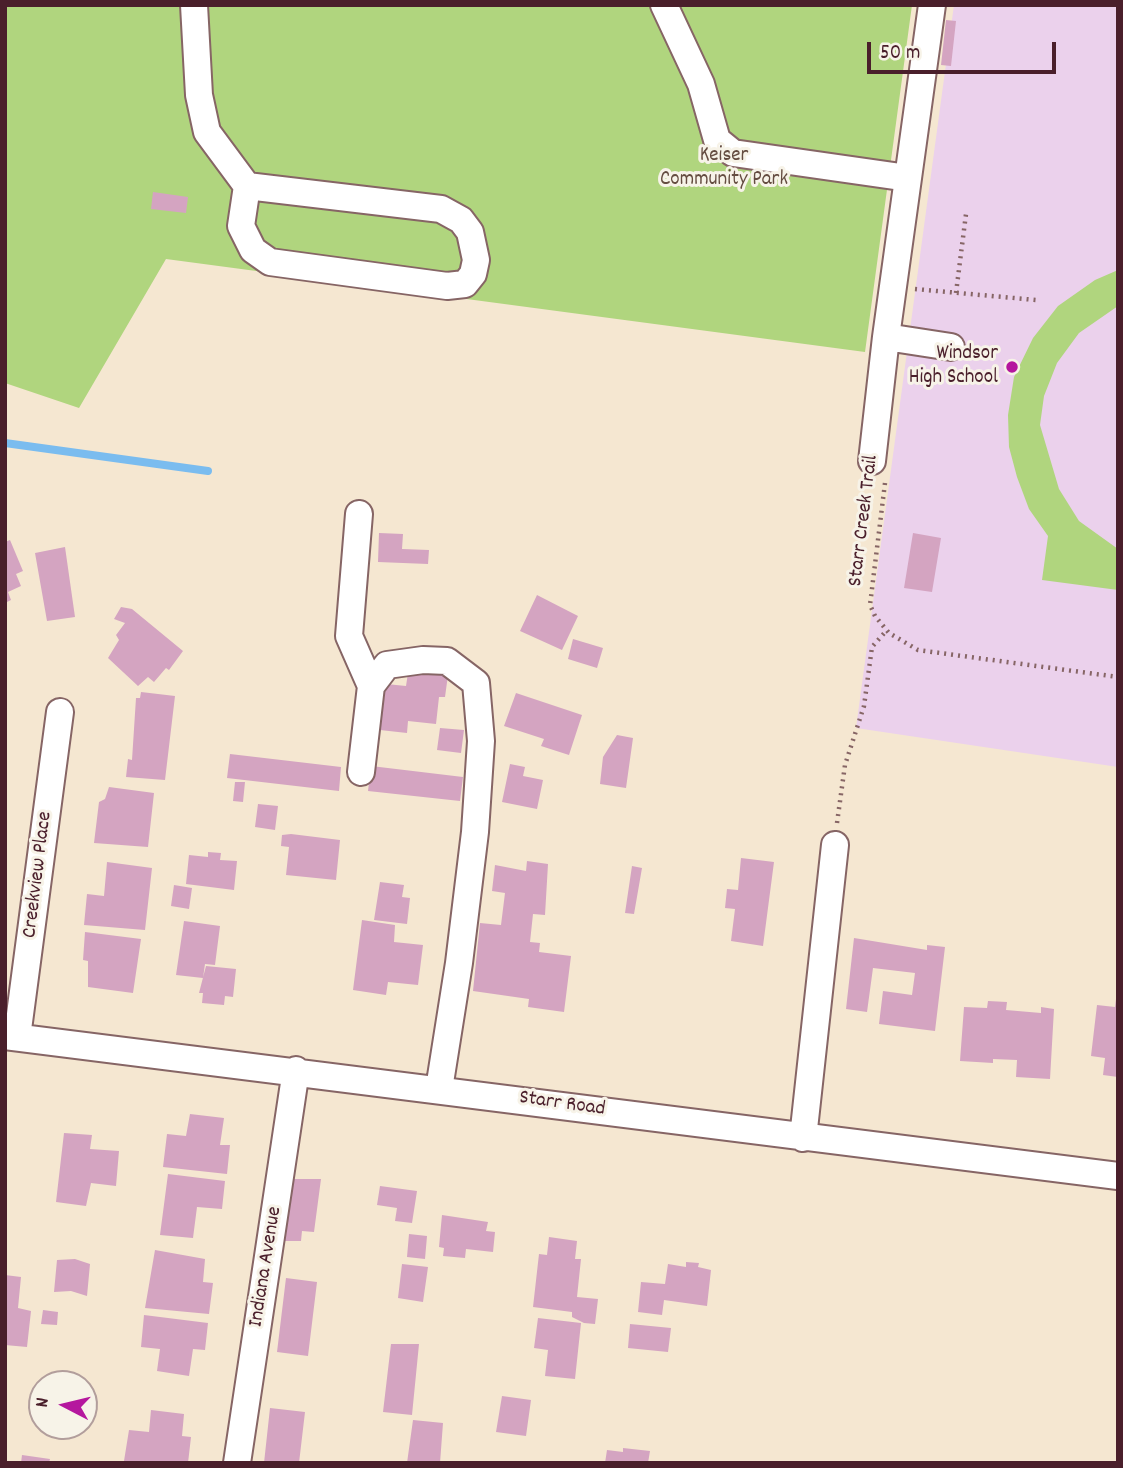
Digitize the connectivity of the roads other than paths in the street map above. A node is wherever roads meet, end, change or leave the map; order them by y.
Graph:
1 (194, 5) edge
2 (664, 5) edge
3 (932, 5) edge
4 (908, 178) junction
5 (247, 186) junction
6 (886, 337) junction
7 (951, 347) dead end
8 (879, 468) road end
9 (359, 513) dead end
10 (371, 686) junction
11 (60, 712) dead end
12 (360, 772) dead end
13 (835, 845) road end
14 (11, 1037) edge
15 (296, 1070) junction
16 (439, 1089) junction
17 (803, 1138) junction
18 (1118, 1176) edge
19 (237, 1463) edge

1 - 5 street
2 - 4 street
3 - 4 street
4 - 6 street
5 - 5 street
6 - 7 street
6 - 8 street
9 - 10 street
10 - 12 street
10 - 16 street
11 - 14 street, Creekview Place
13 - 17 street
14 - 15 street, Starr Road
15 - 16 street, Starr Road
15 - 19 street, Indiana Avenue
16 - 17 street, Starr Road
17 - 18 street, Starr Road

